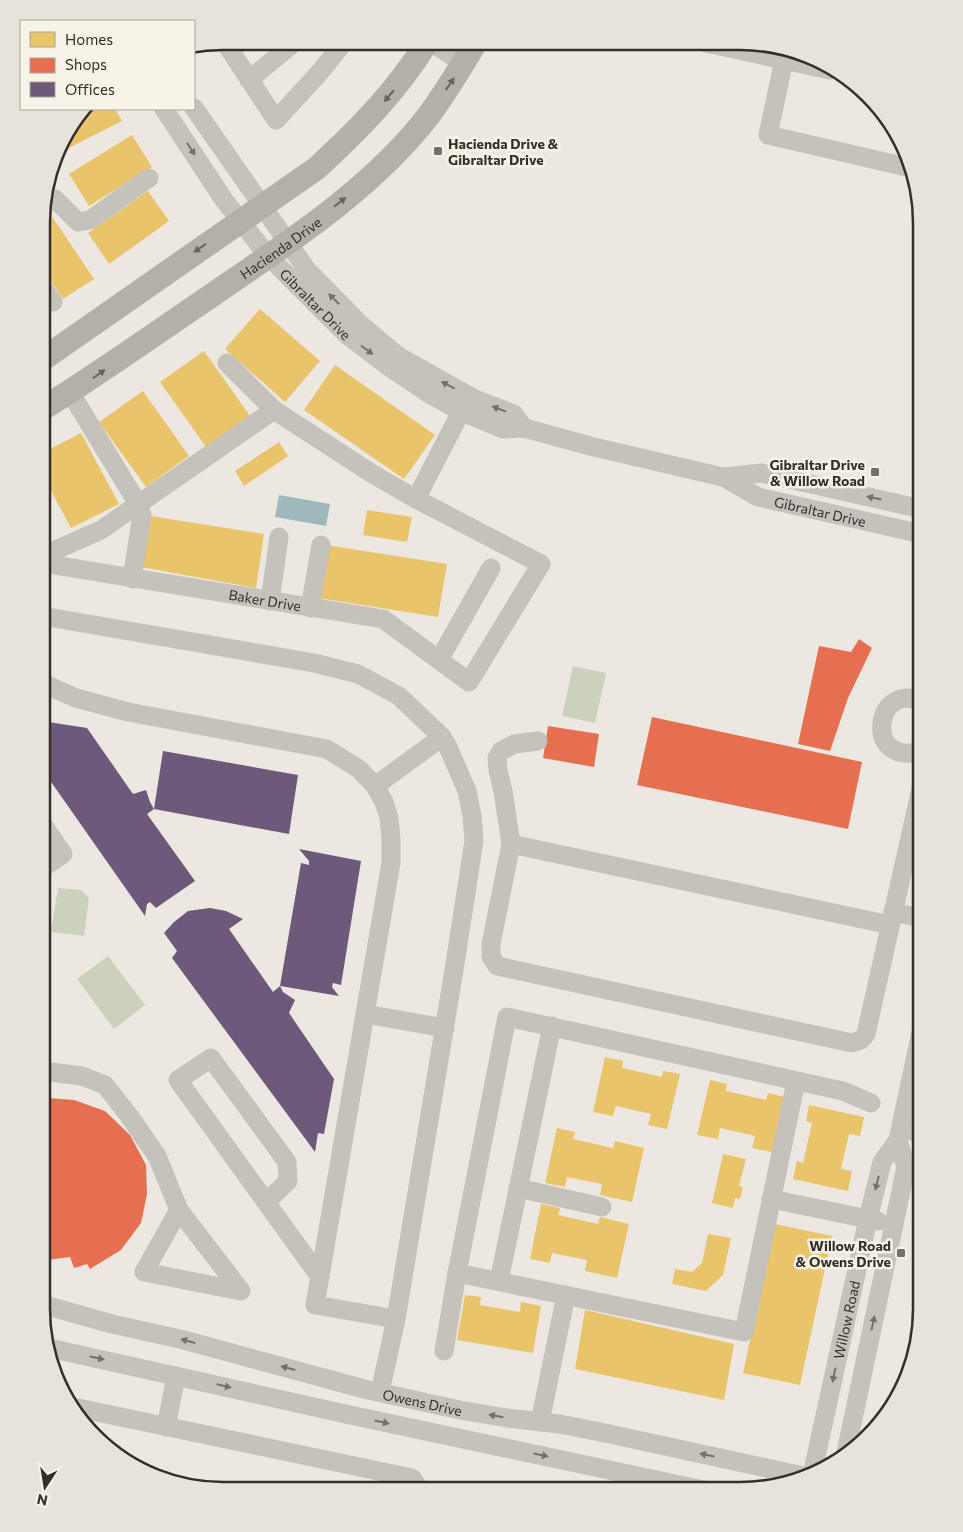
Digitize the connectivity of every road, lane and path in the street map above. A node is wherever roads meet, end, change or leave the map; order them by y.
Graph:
1 (230, 50) edge
2 (286, 50) edge
3 (338, 50) edge
4 (423, 50) edge
5 (442, 50) edge
6 (472, 50) edge
7 (749, 50) edge
8 (781, 56) edge
9 (807, 63) edge
10 (464, 64) junction
11 (249, 80) junction
12 (195, 109) edge
13 (165, 110) edge
14 (903, 166) edge
15 (149, 178) dead end
16 (52, 198) edge
17 (262, 207) junction
18 (240, 221) junction
19 (278, 250) junction
20 (50, 353) edge
21 (227, 363) dead end
22 (70, 392) junction
23 (50, 404) edge
24 (465, 404) junction
25 (274, 410) junction
26 (723, 477) junction
27 (416, 499) junction
28 (138, 504) junction
29 (913, 507) edge
30 (913, 532) edge
31 (279, 537) dead end
32 (321, 545) dead end
33 (50, 552) edge
34 (50, 564) edge
35 (491, 568) dead end
36 (132, 579) junction
37 (270, 601) junction
38 (310, 608) junction
39 (50, 617) edge
40 (440, 660) junction
41 (50, 687) edge
42 (913, 699) edge
43 (442, 737) junction
44 (538, 741) dead end
45 (913, 753) edge
46 (375, 786) junction
47 (913, 824) edge
48 (50, 835) edge
49 (511, 844) junction
50 (50, 863) edge
51 (892, 918) junction
52 (913, 918) edge
53 (365, 1014) junction
54 (552, 1026) junction
55 (445, 1028) junction
56 (913, 1072) edge
57 (50, 1073) edge
58 (796, 1080) junction
59 (870, 1103) dead end
60 (913, 1133) edge
61 (899, 1134) junction
62 (518, 1188) junction
63 (771, 1199) junction
64 (266, 1202) junction
65 (602, 1207) dead end
66 (179, 1210) junction
67 (868, 1219) junction
68 (894, 1224) junction
69 (457, 1273) junction
70 (320, 1277) junction
71 (499, 1281) junction
72 (566, 1295) junction
73 (50, 1307) edge
74 (396, 1319) junction
75 (55, 1349) edge
76 (444, 1351) dead end
77 (176, 1376) junction
78 (380, 1392) junction
79 (82, 1409) edge
80 (540, 1422) junction
81 (166, 1427) junction
82 (848, 1444) edge
83 (814, 1465) edge
84 (791, 1474) edge
85 (415, 1482) edge
86 (666, 1482) edge

1 - 11 street
2 - 11 street
3 - 11 street
4 -> 17 main road
5 - 10 street
6 - 10 main road, Hacienda Drive
7 - 8 street
8 - 9 street
8 - 14 street
19 -> 10 main road, Hacienda Drive
12 - 17 street, Gibraltar Drive
13 -> 18 street, Gibraltar Drive
15 - 16 street
17 - 18 main road
17 - 19 street, Gibraltar Drive
18 - 19 street, Gibraltar Drive
18 -> 20 main road
22 -> 19 main road, Hacienda Drive
19 - 24 street, Gibraltar Drive
21 - 25 street
22 - 23 main road, Hacienda Drive
22 - 28 street
24 - 26 street, Gibraltar Drive
24 - 27 street
25 - 27 street
25 - 28 street
29 -> 26 street, Gibraltar Drive
26 - 30 street, Gibraltar Drive
27 - 40 street, Baker Drive
28 - 33 street
28 - 36 street
31 - 37 street
32 - 38 street
34 - 36 street, Baker Drive
35 - 40 street
36 - 37 street, Baker Drive
37 - 38 street, Baker Drive
38 - 40 street, Baker Drive
39 - 43 street
41 - 46 street
42 - 45 street
43 - 46 street
43 - 55 street
44 - 49 street
46 - 53 street
47 - 51 street
48 - 50 street
49 - 51 street
49 - 51 street
51 - 52 street
53 - 55 street
53 - 70 street
54 - 58 street
54 - 62 street
54 - 69 street
55 - 74 street
56 - 61 street, Willow Road
57 - 66 street
58 - 59 street
58 - 63 street
60 - 61 street
61 -> 67 street, Willow Road
61 - 68 street, Willow Road
62 - 65 street
62 - 71 street
63 - 67 street
63 - 72 street
64 - 64 street
64 - 70 street
66 - 66 street
67 - 68 street
67 -> 83 street, Willow Road
82 -> 68 street, Willow Road
69 - 71 street
69 - 76 street
70 - 74 street
71 - 72 street
72 - 80 street
78 -> 73 street, Owens Drive
74 - 78 street
75 -> 77 street, Owens Drive
77 - 81 street
77 -> 86 street, Owens Drive
80 -> 78 street, Owens Drive
79 - 81 street
84 -> 80 street, Owens Drive
81 - 85 street

